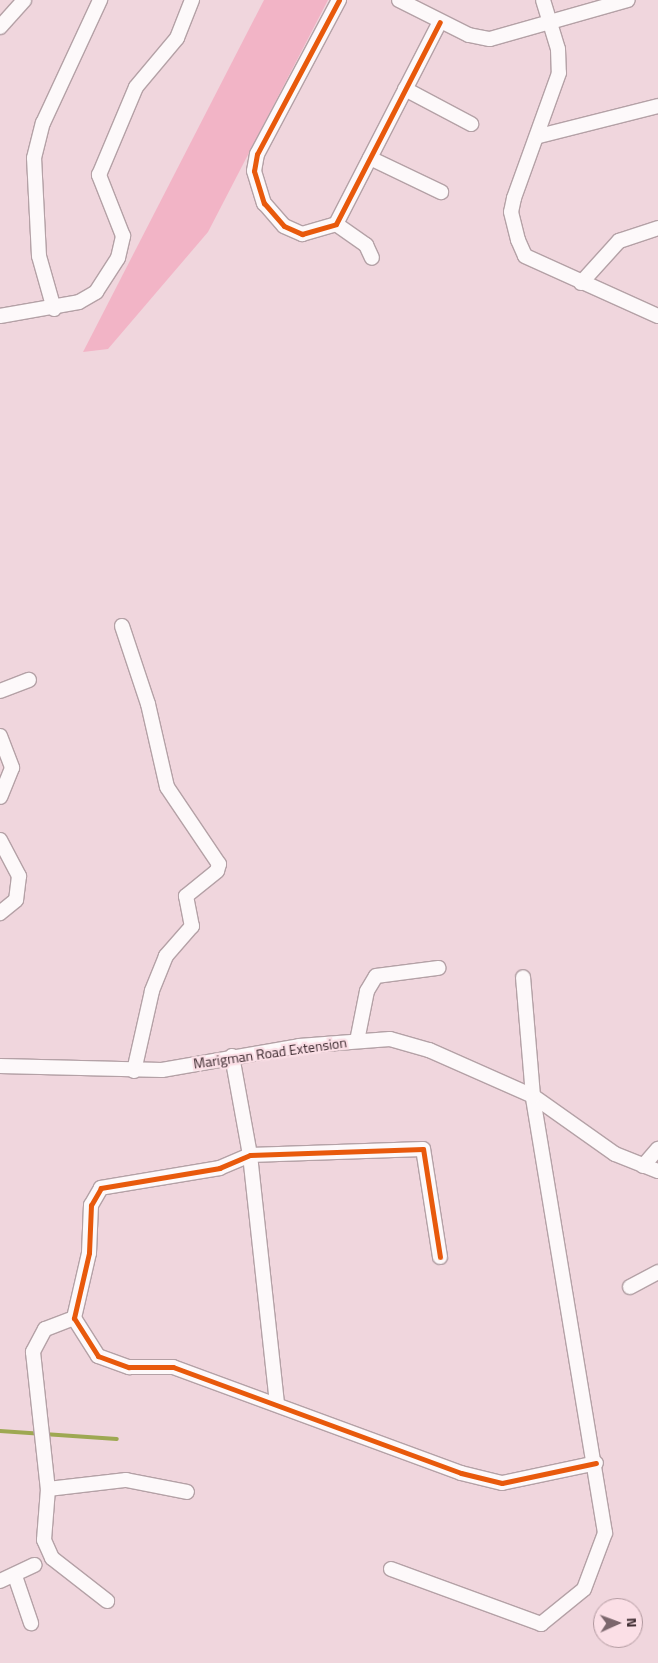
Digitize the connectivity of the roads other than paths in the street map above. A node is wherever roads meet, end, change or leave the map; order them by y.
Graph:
1 (24, 0) edge
2 (192, 0) edge
3 (339, 0) edge
4 (399, 0) edge
5 (543, 0) edge
6 (628, 0) edge
7 (97, 1) edge
8 (551, 20) junction
9 (440, 22) junction
10 (0, 27) edge
11 (405, 89) junction
12 (658, 106) edge
13 (472, 124) dead end
14 (539, 136) junction
15 (370, 158) junction
16 (441, 192) dead end
17 (336, 224) junction
18 (658, 228) edge
19 (372, 258) dead end
20 (581, 283) junction
21 (54, 309) junction
22 (0, 316) edge
23 (658, 316) edge
24 (122, 626) dead end
25 (29, 680) dead end
26 (0, 691) edge
27 (0, 736) edge
28 (0, 796) edge
29 (0, 840) edge
30 (0, 913) edge
31 (438, 968) dead end
32 (524, 976) dead end
33 (357, 1041) junction
34 (232, 1056) junction
35 (0, 1066) edge
36 (134, 1071) junction
37 (533, 1096) junction
38 (658, 1149) edge
39 (250, 1155) junction
40 (644, 1166) junction
41 (658, 1171) edge
42 (440, 1257) dead end
43 (658, 1272) edge
44 (630, 1287) dead end
45 (74, 1318) junction
46 (277, 1404) junction
47 (596, 1462) junction
48 (48, 1489) junction
49 (187, 1492) dead end
50 (35, 1565) dead end
51 (390, 1569) dead end
52 (16, 1576) junction
53 (0, 1581) edge
54 (107, 1601) dead end
55 (31, 1623) dead end

1 - 10 street
2 - 21 street
3 - 17 street
4 - 9 street
5 - 8 street
6 - 8 street
7 - 21 street
8 - 9 street
8 - 14 street
9 - 11 street
11 - 13 street
11 - 15 street
12 - 14 street
14 - 20 street
15 - 16 street
15 - 17 street
17 - 19 street
18 - 20 street
20 - 23 street
21 - 22 street
24 - 36 street
25 - 26 street
27 - 28 street
29 - 30 street
31 - 33 street
32 - 37 street
33 - 34 street, Marigman Road Extension
33 - 37 street, Marigman Road Extension
34 - 36 street, Marigman Road Extension
34 - 39 street
35 - 36 street, Marigman Road Extension
37 - 40 street, Marigman Road Extension
37 - 47 street
38 - 40 street
39 - 42 street
39 - 45 street
39 - 46 street
40 - 41 street, Marigman Road Extension
43 - 44 street
45 - 46 street
45 - 48 street
46 - 47 street
47 - 51 street
48 - 49 street
48 - 54 street
50 - 52 street
52 - 53 street
52 - 55 street

